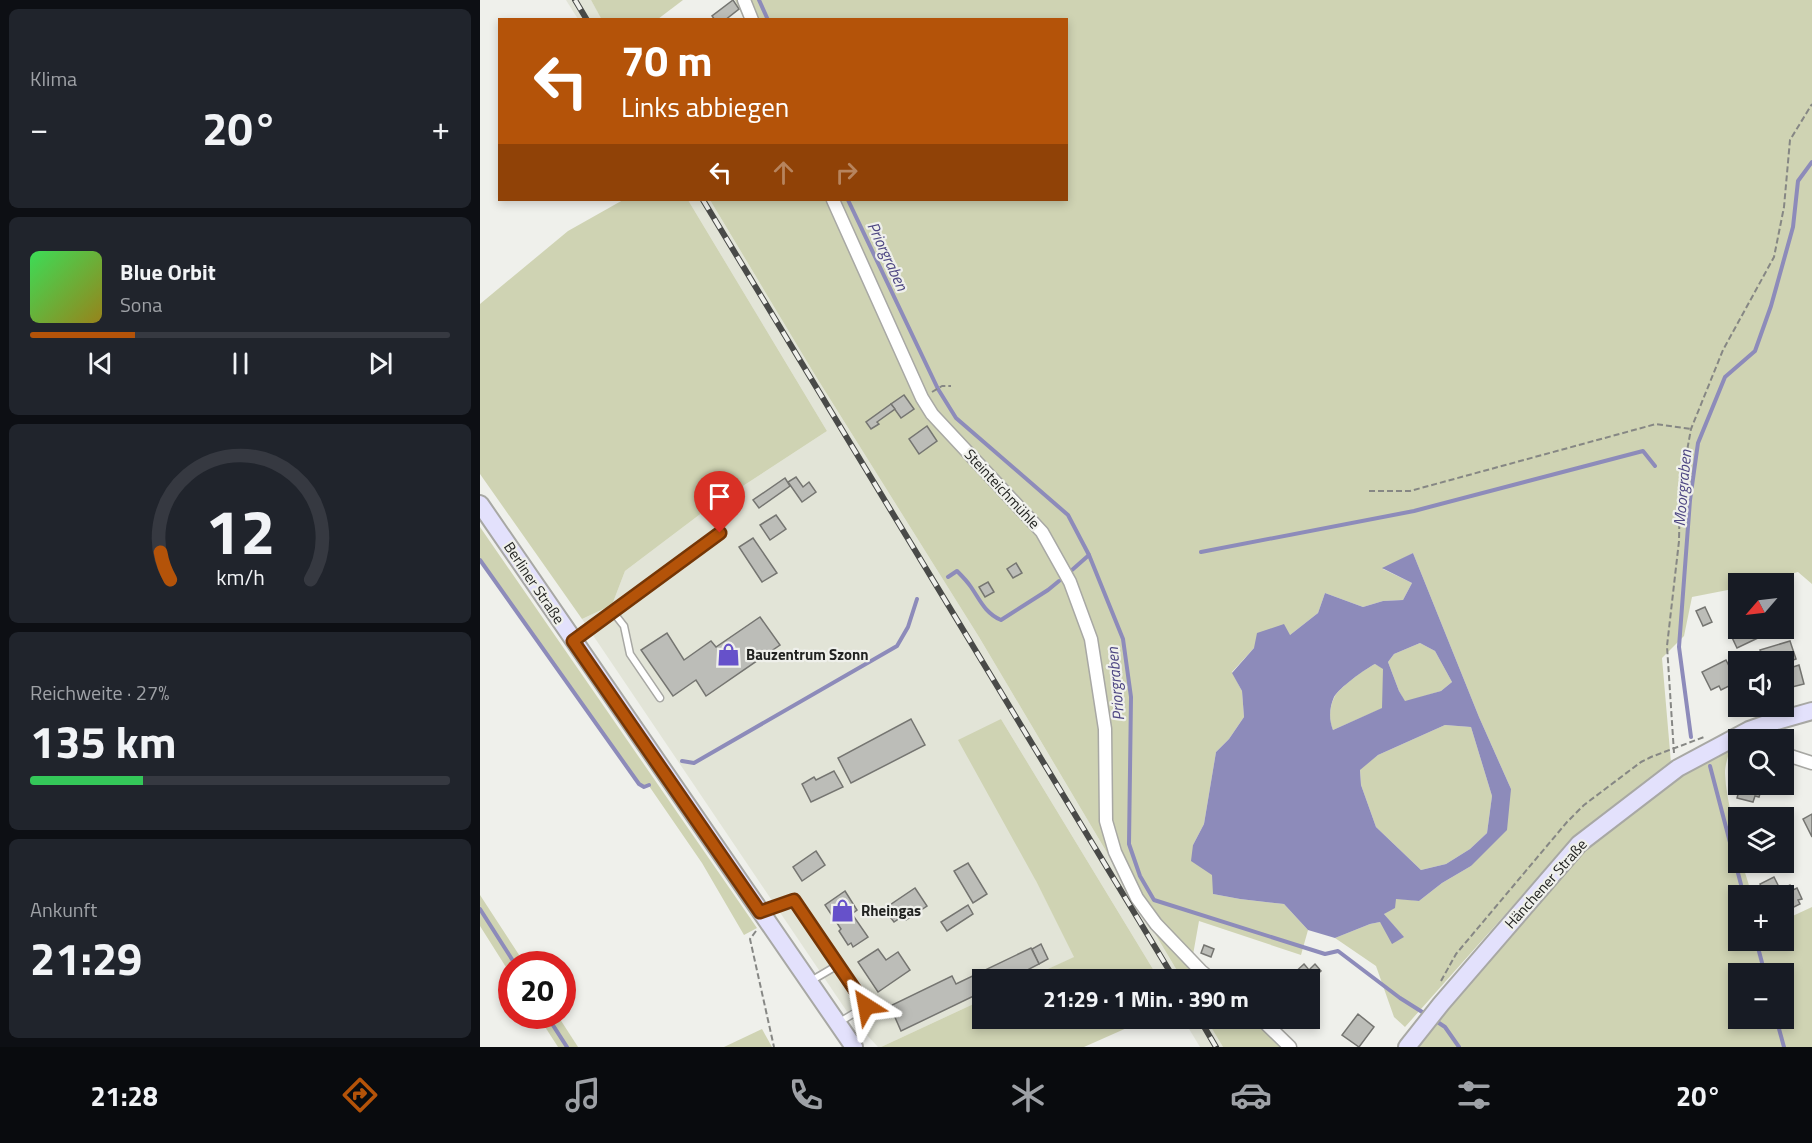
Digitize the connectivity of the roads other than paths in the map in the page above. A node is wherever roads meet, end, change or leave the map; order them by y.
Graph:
1 (744, 0) edge
2 (751, 18) edge
3 (833, 201) edge
4 (480, 504) edge
5 (720, 533) dead end
6 (613, 612) junction
7 (573, 641) junction
8 (660, 698) dead end
9 (1812, 711) edge
10 (1760, 729) edge
11 (1728, 746) edge
12 (1794, 757) edge
13 (1812, 763) edge
14 (763, 916) junction
15 (838, 964) junction
16 (1199, 969) edge
17 (809, 982) junction
18 (837, 1024) junction
19 (1271, 1029) edge
20 (854, 1047) edge
21 (1290, 1047) edge
22 (1407, 1047) edge

1 - 2 street
3 - 16 street, Steinteichmühle
4 - 7 main road, Berliner Straße
5 - 6 lane
6 - 7 lane
6 - 8 lane
7 - 14 main road, Berliner Straße
9 - 10 main road, Hänchener Straße
11 - 22 main road, Hänchener Straße
12 - 13 street
14 - 15 lane
14 - 17 main road, Berliner Straße
15 - 17 lane
15 - 18 lane
17 - 18 main road, Berliner Straße
18 - 20 main road, Berliner Straße
19 - 21 street

